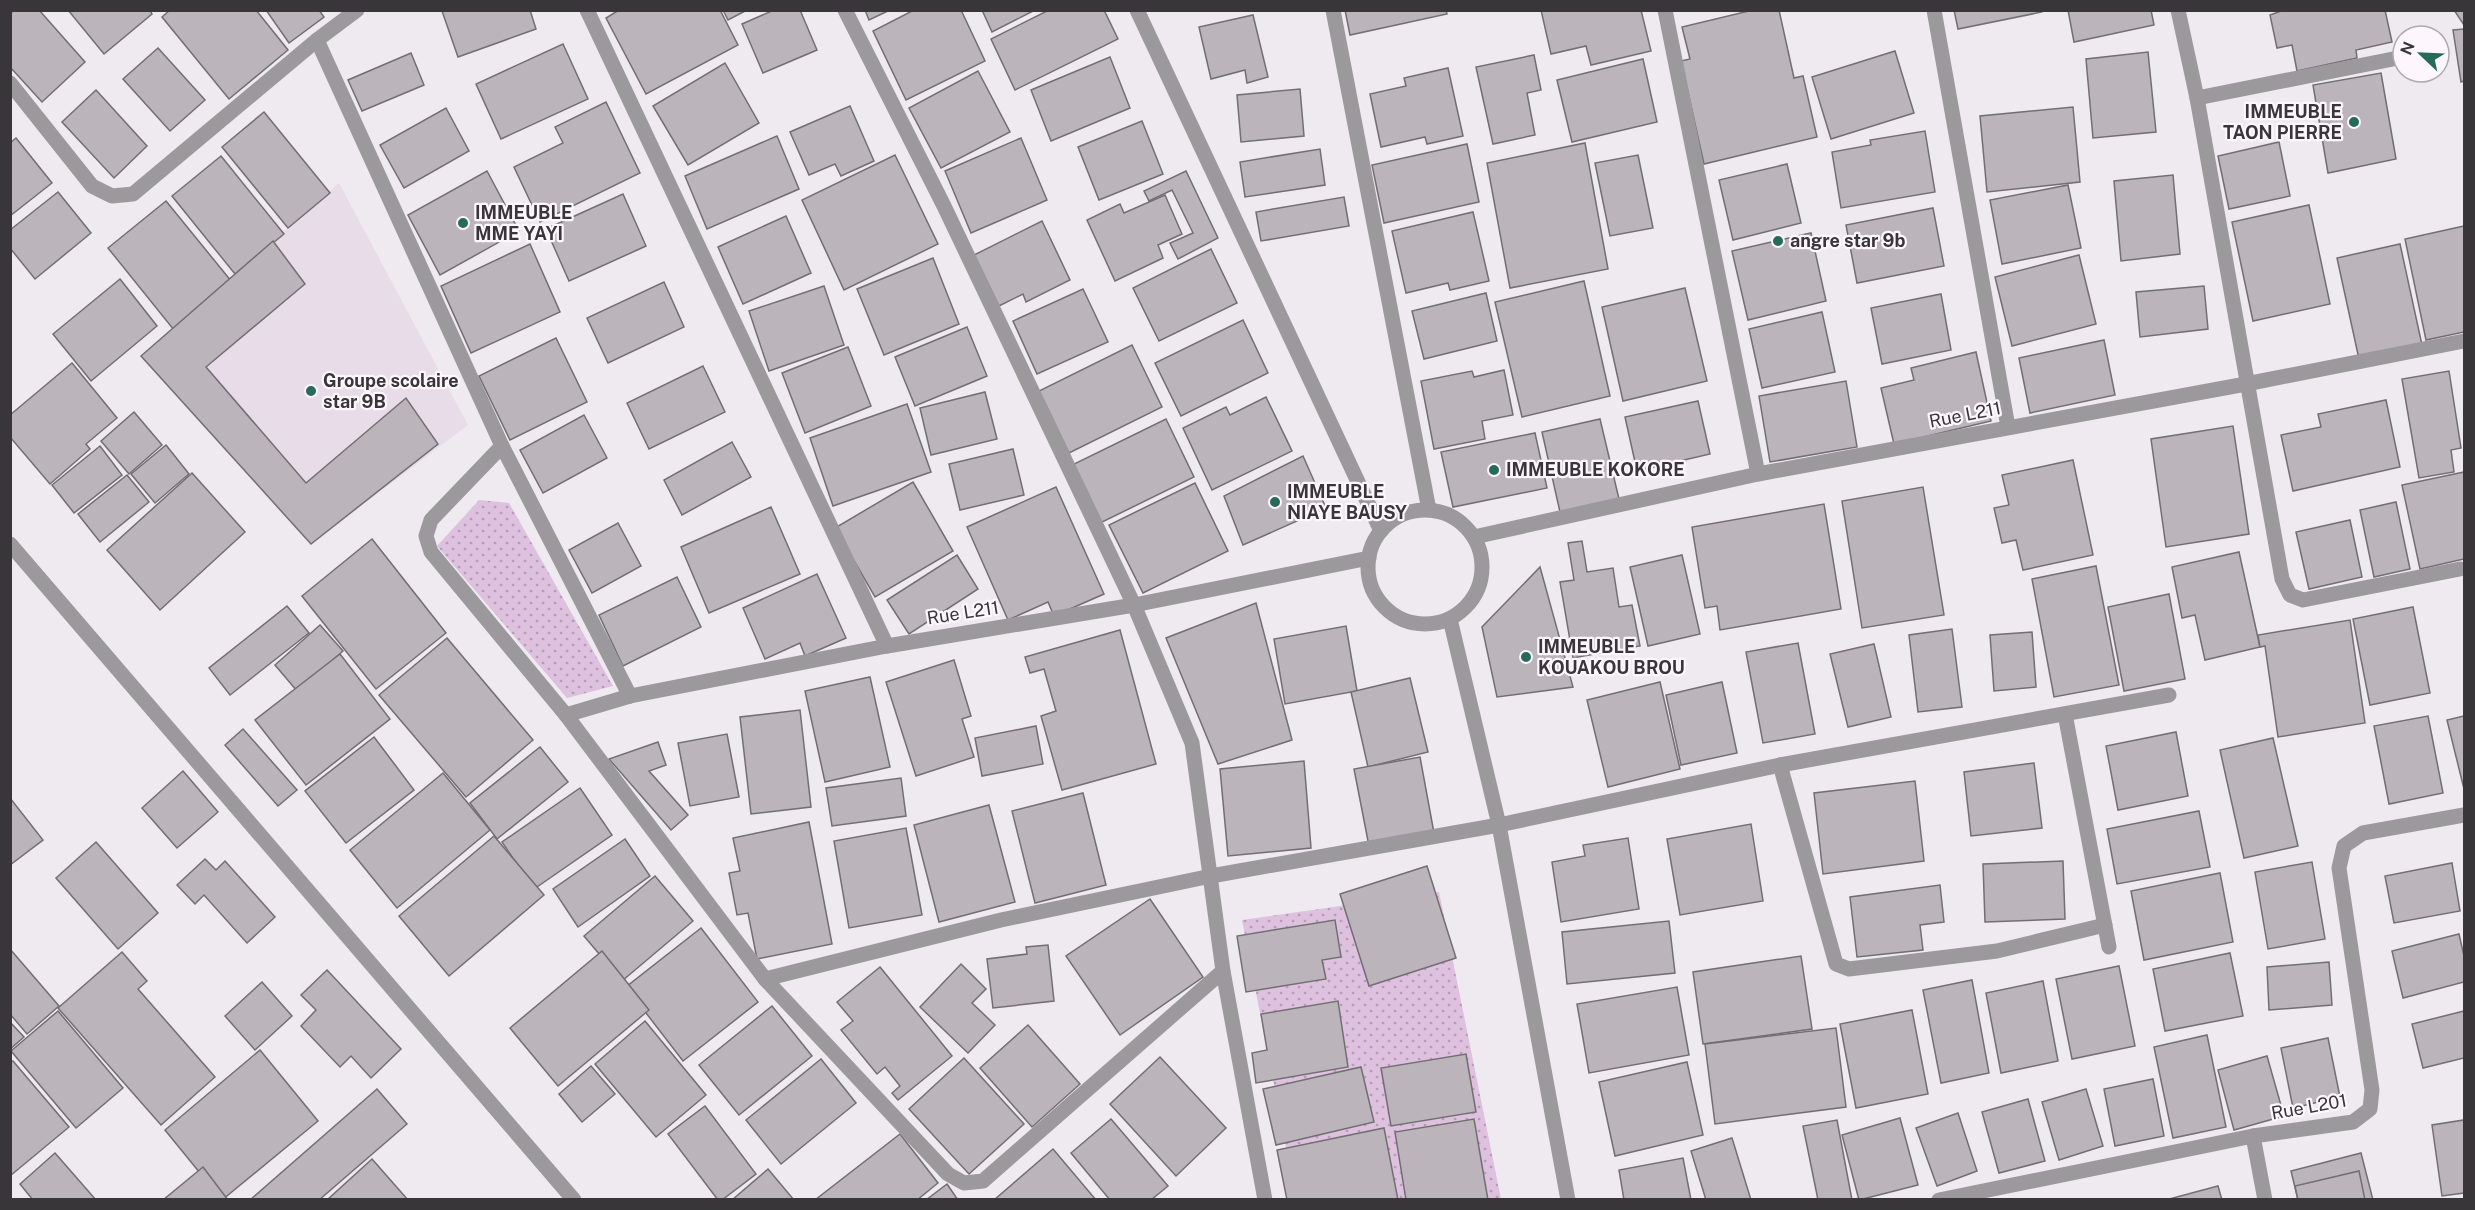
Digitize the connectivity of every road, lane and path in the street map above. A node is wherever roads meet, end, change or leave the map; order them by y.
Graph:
1 (357, 10) edge
2 (587, 10) edge
3 (845, 10) edge
4 (1137, 10) edge
5 (1333, 10) edge
6 (1665, 10) edge
7 (1934, 10) edge
8 (2178, 10) edge
9 (317, 40) junction
10 (2391, 59) edge
11 (10, 84) edge
12 (2197, 98) junction
13 (2464, 340) edge
14 (2246, 384) junction
15 (2008, 427) junction
16 (502, 446) junction
17 (1758, 474) junction
18 (1429, 510) junction
19 (1381, 531) junction
20 (1474, 537) junction
21 (10, 544) edge
22 (1369, 558) junction
23 (2460, 569) dead end
24 (1134, 605) junction
25 (1450, 619) junction
26 (887, 646) junction
27 (2169, 695) dead end
28 (630, 696) junction
29 (2065, 714) junction
30 (566, 715) junction
31 (1780, 765) junction
32 (2464, 815) edge
33 (1499, 825) junction
34 (1211, 876) junction
35 (2105, 925) junction
36 (2109, 947) dead end
37 (1222, 971) junction
38 (765, 979) junction
39 (2253, 1136) junction
40 (574, 1200) edge
41 (1266, 1200) edge
42 (1568, 1200) edge
43 (1939, 1200) edge
44 (2265, 1200) edge

1 - 9 street
2 - 26 street
3 - 24 street
4 - 19 street
5 - 18 street
6 - 17 street
7 - 15 street
8 - 12 street
9 - 11 street
9 - 16 street
10 - 12 street
12 - 14 street
13 - 14 street, Rue L211
14 - 15 street, Rue L211
14 - 23 street
15 - 17 street, Rue L211
16 - 28 street
16 - 30 street
17 - 20 street, Rue L211
18 - 19 street
18 - 20 street
19 - 22 street
20 - 25 street
21 - 40 street
22 - 24 street, Rue L211
22 - 25 street
24 - 26 street, Rue L211
24 - 34 street
25 - 33 street
26 - 28 street, Rue L211
27 - 29 street
28 - 30 street, Rue L211
29 - 31 street
29 - 35 street
30 - 38 street
31 - 33 street
31 - 35 street
32 - 39 street, Rue L201
33 - 34 street
33 - 42 street
34 - 37 street
34 - 38 street
35 - 36 street
37 - 38 street
37 - 41 street
39 - 43 street, Rue L201
39 - 44 street

